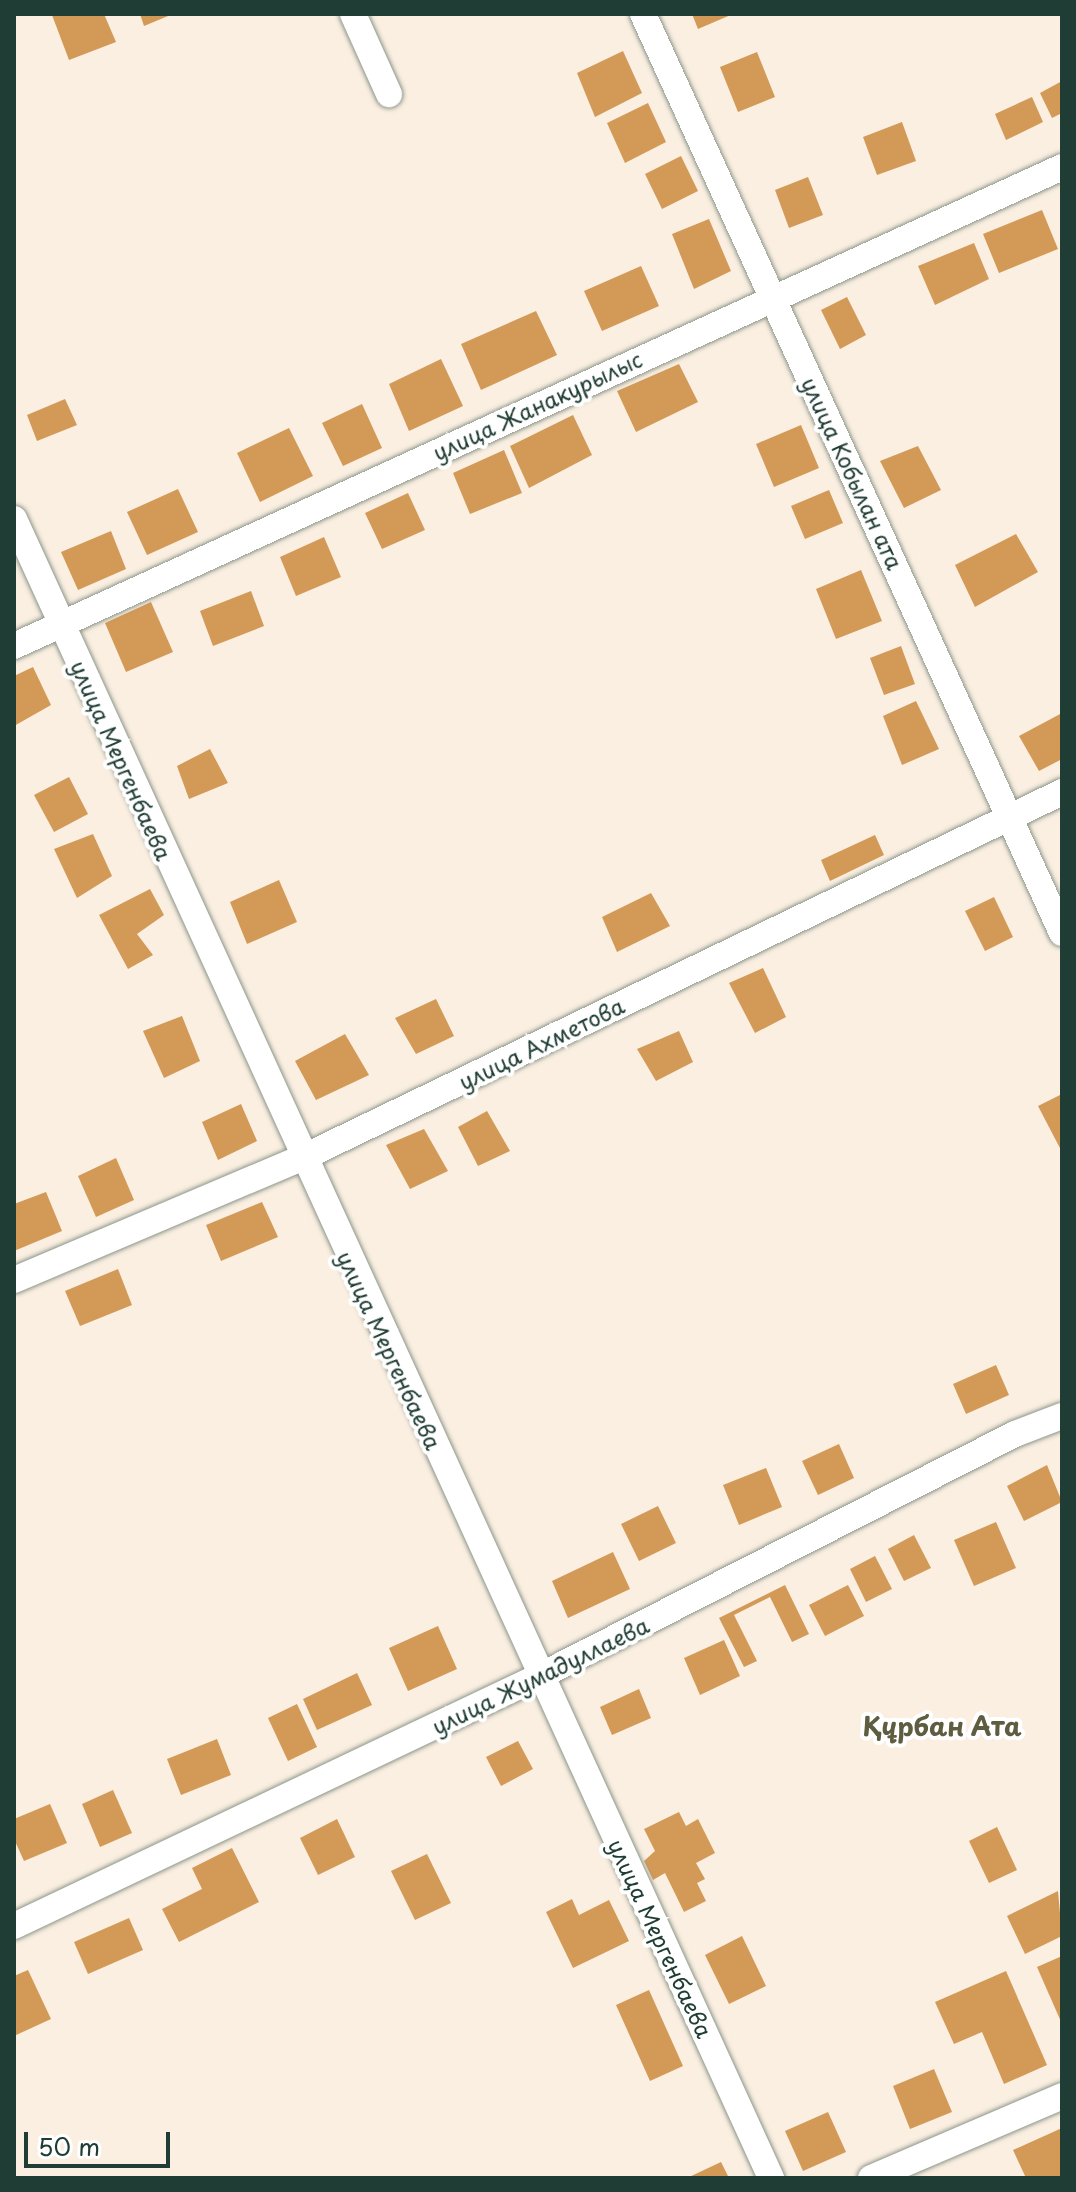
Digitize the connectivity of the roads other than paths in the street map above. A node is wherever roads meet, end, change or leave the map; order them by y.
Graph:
1 (353, 14) edge
2 (643, 14) edge
3 (389, 94) dead end
4 (1062, 167) edge
5 (772, 297) junction
6 (14, 519) edge
7 (61, 624) junction
8 (14, 646) edge
9 (1062, 792) edge
10 (1009, 816) junction
11 (1062, 933) edge
12 (302, 1158) junction
13 (14, 1280) edge
14 (1062, 1416) edge
15 (540, 1676) junction
16 (14, 1926) edge
17 (1062, 2096) edge
18 (771, 2178) edge
19 (871, 2178) edge

1 - 3 street
2 - 5 street, улица Кобылан ата
4 - 5 street, улица Жанакурылыс
5 - 7 street, улица Жанакурылыс
5 - 10 street, улица Кобылан ата
6 - 7 street, улица Мергенбаева
7 - 8 street, улица Жанакурылыс
7 - 12 street, улица Мергенбаева
9 - 10 street, улица Ахметова
10 - 11 street, улица Кобылан ата
10 - 12 street, улица Ахметова
12 - 13 street, улица Ахметова
12 - 15 street, улица Мергенбаева
14 - 15 street, улица Жумадуллаева
15 - 16 street, улица Жумадуллаева
15 - 18 street, улица Мергенбаева
17 - 19 street

